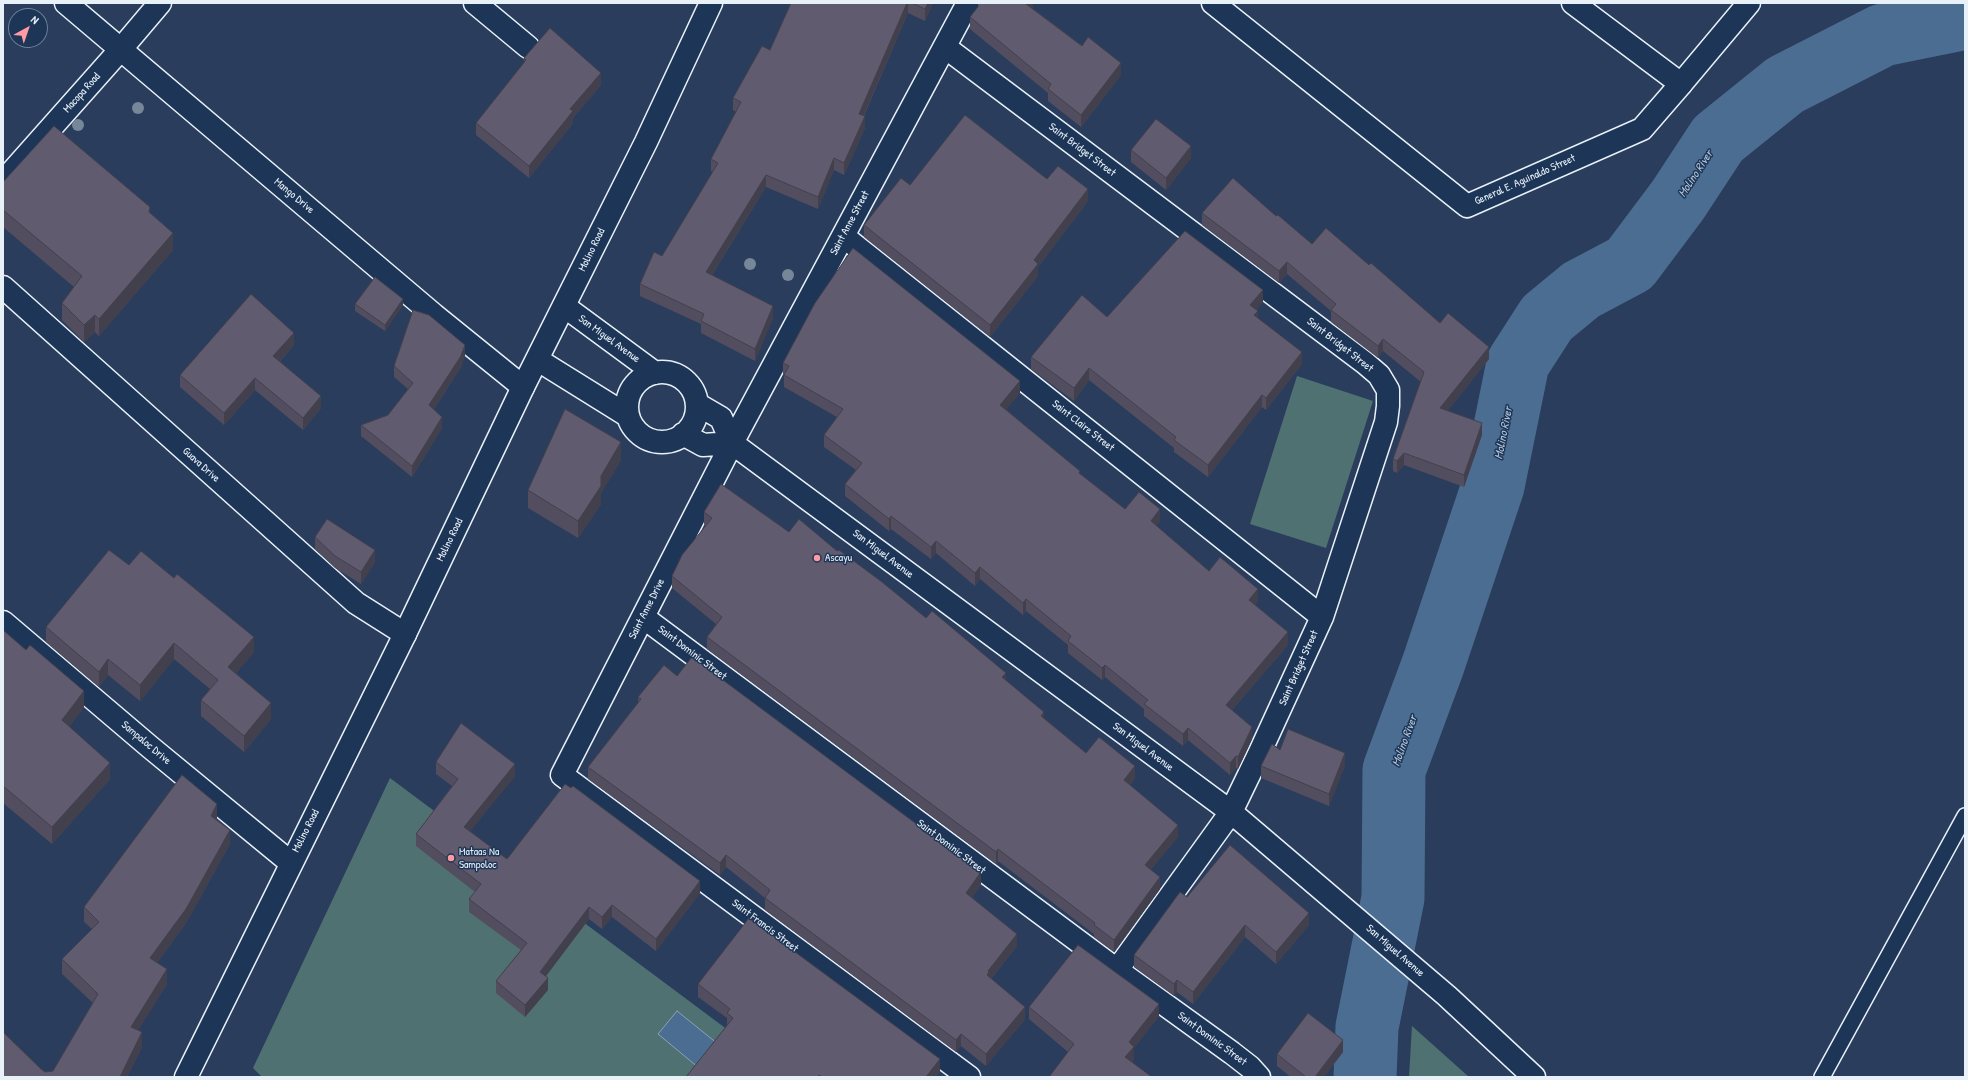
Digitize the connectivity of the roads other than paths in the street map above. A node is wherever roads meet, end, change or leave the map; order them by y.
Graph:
1 (66, 3) edge
2 (160, 3) edge
3 (475, 3) edge
4 (711, 3) edge
5 (968, 3) edge
6 (1213, 3) edge
7 (1573, 3) edge
8 (1749, 3) edge
9 (528, 47) dead end
10 (945, 47) junction
11 (121, 50) junction
12 (1681, 84) junction
13 (3, 182) edge
14 (843, 236) junction
15 (3, 287) edge
16 (564, 306) junction
17 (538, 360) junction
18 (655, 373) junction
19 (523, 388) junction
20 (697, 404) junction
21 (628, 416) junction
22 (683, 434) junction
23 (732, 443) junction
24 (1322, 616) junction
25 (643, 617) junction
26 (3, 622) edge
27 (405, 634) junction
28 (562, 775) joint
29 (1231, 812) junction
30 (1965, 816) edge
31 (290, 863) junction
32 (1117, 970) junction
33 (186, 1077) edge
34 (969, 1077) edge
35 (1258, 1077) edge
36 (1534, 1077) edge
37 (1822, 1077) edge

1 - 11 street, Mango Drive
2 - 11 street, Macopa Road
3 - 9 street
4 - 16 street, Molino Road
5 - 10 street, Saint Anne Street
6 - 12 street, General E. Aguinaldo Street
7 - 12 street
8 - 12 street, General E. Aguinaldo Street
10 - 14 street, Saint Anne Street
10 - 24 street, Saint Bridget Street
11 - 13 street, Macopa Road
11 - 19 street, Mango Drive
14 - 23 street, Saint Anne Street
14 - 24 street, Saint Claire Street
15 - 27 street, Guava Drive
16 - 17 street, Molino Road
16 - 18 street, San Miguel Avenue
17 - 19 street, Molino Road
17 - 21 street
18 - 20 street
18 - 21 street
19 - 27 street, Molino Road
20 - 22 street
20 - 23 street, San Miguel Avenue
21 - 22 street
22 - 23 street
23 - 25 street, Saint Anne Drive
23 - 29 street, San Miguel Avenue
24 - 29 street, Saint Bridget Street
25 - 28 street, Saint Anne Drive
25 - 32 street, Saint Dominic Street
26 - 31 street, Sampaloc Drive
27 - 31 street, Molino Road
28 - 34 street, Saint Francis Street
29 - 32 street, Saint Bridget Street
29 - 36 street, San Miguel Avenue
30 - 37 lane
31 - 33 street, Molino Road
32 - 35 street, Saint Dominic Street

